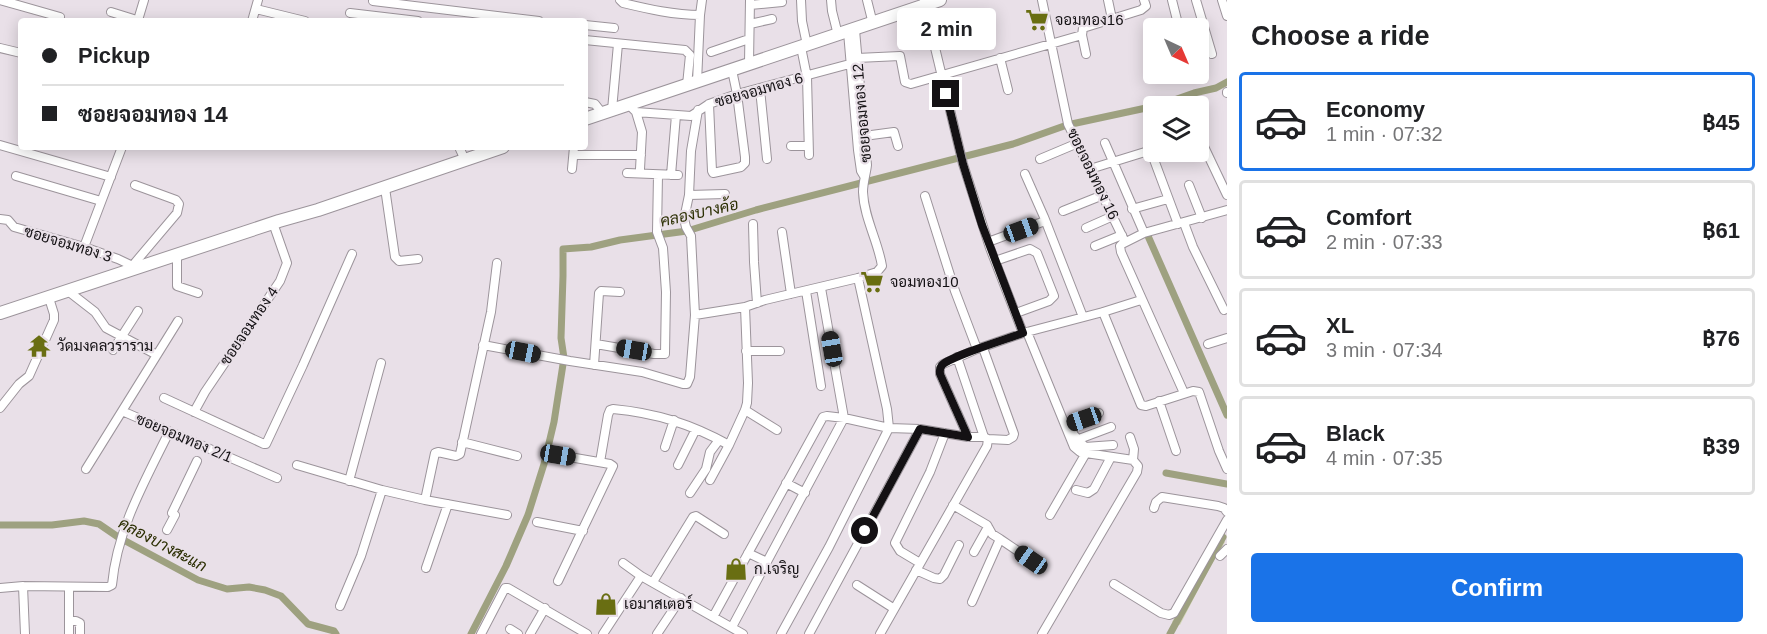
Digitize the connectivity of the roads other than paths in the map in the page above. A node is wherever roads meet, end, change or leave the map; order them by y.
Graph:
1 (0, 0) edge
2 (144, 0) edge
3 (620, 0) edge
4 (702, 0) edge
5 (801, 0) edge
6 (831, 0) edge
7 (867, 0) edge
8 (940, 0) edge
9 (1042, 0) edge
10 (1108, 0) edge
11 (1144, 0) edge
12 (1172, 0) edge
13 (1196, 0) edge
14 (1222, 0) edge
15 (373, 1) edge
16 (782, 2) dead end
17 (750, 3) edge
18 (925, 3) edge
19 (257, 4) edge
20 (111, 12) dead end
21 (350, 13) dead end
22 (700, 15) junction
23 (1227, 16) edge
24 (60, 17) dead end
25 (130, 18) edge
26 (140, 18) edge
27 (297, 18) edge
28 (392, 18) edge
29 (504, 18) edge
30 (1176, 18) edge
31 (1112, 19) junction
32 (772, 20) dead end
33 (750, 24) junction
34 (873, 24) junction
35 (588, 25) edge
36 (614, 28) dead end
37 (847, 32) junction
38 (1082, 35) junction
39 (749, 39) junction
40 (588, 40) edge
41 (618, 44) junction
42 (1051, 44) junction
43 (804, 46) junction
44 (0, 48) edge
45 (18, 52) edge
46 (711, 52) dead end
47 (1086, 54) dead end
48 (1212, 54) dead end
49 (1000, 58) junction
50 (856, 61) junction
51 (749, 63) junction
52 (732, 69) junction
53 (941, 75) junction
54 (807, 77) junction
55 (692, 84) junction
56 (760, 89) junction
57 (1008, 90) dead end
58 (737, 94) junction
59 (588, 103) edge
60 (709, 104) junction
61 (633, 108) junction
62 (698, 110) junction
63 (607, 112) junction
64 (676, 115) junction
65 (588, 118) edge
66 (864, 136) junction
67 (1078, 143) junction
68 (1105, 143) dead end
69 (0, 145) edge
70 (792, 146) dead end
71 (808, 146) junction
72 (898, 146) dead end
73 (121, 150) edge
74 (460, 150) edge
75 (494, 150) edge
76 (574, 151) edge
77 (641, 155) junction
78 (809, 155) dead end
79 (1209, 157) edge
80 (767, 159) dead end
81 (1040, 159) dead end
82 (465, 160) junction
83 (1113, 162) junction
84 (572, 169) dead end
85 (640, 169) dead end
86 (1090, 169) junction
87 (627, 173) dead end
88 (1024, 174) dead end
89 (658, 175) junction
90 (16, 176) dead end
91 (111, 177) junction
92 (864, 178) junction
93 (135, 185) dead end
94 (1189, 185) dead end
95 (385, 188) junction
96 (725, 194) dead end
97 (689, 195) junction
98 (1103, 195) junction
99 (1227, 195) edge
100 (925, 196) dead end
101 (1168, 199) junction
102 (101, 201) junction
103 (1132, 209) junction
104 (1227, 210) edge
105 (1063, 211) dead end
106 (1113, 216) junction
107 (1202, 218) junction
108 (0, 219) edge
109 (1045, 221) junction
110 (273, 223) junction
111 (1181, 223) junction
112 (753, 224) dead end
113 (1086, 228) dead end
114 (782, 232) dead end
115 (1144, 233) junction
116 (1124, 238) junction
117 (988, 242) junction
118 (1095, 246) dead end
119 (84, 247) junction
120 (352, 254) dead end
121 (177, 255) junction
122 (418, 260) dead end
123 (995, 261) junction
124 (497, 263) dead end
125 (135, 267) junction
126 (858, 278) junction
127 (821, 288) junction
128 (68, 291) junction
129 (806, 291) junction
130 (620, 292) dead end
131 (198, 293) dead end
132 (791, 294) junction
133 (49, 298) junction
134 (1141, 300) junction
135 (757, 303) junction
136 (745, 307) junction
137 (1224, 310) dead end
138 (138, 311) dead end
139 (1103, 312) junction
140 (0, 313) edge
141 (1016, 313) junction
142 (695, 315) junction
143 (1083, 317) junction
144 (178, 321) dead end
145 (1025, 333) junction
146 (121, 335) junction
147 (1227, 338) edge
148 (596, 344) junction
149 (1208, 344) dead end
150 (483, 345) junction
151 (980, 349) junction
152 (113, 350) dead end
153 (746, 351) junction
154 (780, 351) dead end
155 (157, 355) junction
156 (957, 357) junction
157 (381, 363) dead end
158 (594, 365) junction
159 (821, 386) dead end
160 (1184, 393) junction
161 (164, 398) dead end
162 (1159, 401) junction
163 (0, 408) edge
164 (122, 411) junction
165 (745, 411) junction
166 (194, 412) junction
167 (1099, 413) dead end
168 (1062, 417) junction
169 (844, 418) junction
170 (674, 420) junction
171 (1069, 424) junction
172 (1111, 427) dead end
173 (889, 428) junction
174 (696, 429) junction
175 (920, 429) junction
176 (777, 430) dead end
177 (170, 432) junction
178 (945, 433) junction
179 (968, 437) junction
180 (1130, 437) dead end
181 (986, 438) junction
182 (1079, 439) junction
183 (462, 442) junction
184 (724, 442) junction
185 (1113, 445) dead end
186 (665, 447) dead end
187 (1176, 451) dead end
188 (1086, 453) junction
189 (558, 455) dead end
190 (517, 456) dead end
191 (1111, 457) junction
192 (197, 460) dead end
193 (1133, 460) junction
194 (600, 462) junction
195 (297, 465) dead end
196 (678, 465) dead end
197 (86, 469) dead end
198 (1227, 469) edge
199 (277, 478) dead end
200 (710, 480) dead end
201 (349, 481) junction
202 (786, 483) junction
203 (382, 490) junction
204 (1076, 490) dead end
205 (690, 493) dead end
206 (805, 493) junction
207 (425, 500) junction
208 (448, 504) junction
209 (953, 505) junction
210 (1154, 508) dead end
211 (1227, 512) edge
212 (507, 515) dead end
213 (1050, 515) dead end
214 (1227, 520) edge
215 (537, 522) dead end
216 (988, 527) junction
217 (167, 530) dead end
218 (583, 531) junction
219 (1224, 532) edge
220 (724, 534) dead end
221 (1000, 539) junction
222 (959, 545) dead end
223 (1227, 549) edge
224 (974, 552) dead end
225 (748, 553) junction
226 (1220, 556) dead end
227 (1031, 560) dead end
228 (767, 562) junction
229 (623, 563) dead end
230 (918, 566) junction
231 (426, 568) dead end
232 (641, 576) junction
233 (558, 581) dead end
234 (653, 582) junction
235 (1114, 584) dead end
236 (856, 585) dead end
237 (23, 586) junction
238 (69, 587) junction
239 (0, 588) edge
240 (681, 598) junction
241 (972, 602) dead end
242 (340, 606) dead end
243 (893, 608) junction
244 (545, 609) junction
245 (713, 617) junction
246 (69, 621) junction
247 (732, 627) junction
248 (510, 629) dead end
249 (25, 634) edge
250 (69, 634) edge
251 (80, 634) edge
252 (481, 634) edge
253 (518, 634) edge
254 (530, 634) edge
255 (587, 634) edge
256 (603, 634) edge
257 (657, 634) edge
258 (743, 634) edge
259 (782, 634) edge
260 (809, 634) edge
261 (880, 634) edge
262 (1042, 634) edge

1 - 24 street
2 - 26 street
3 - 22 street
4 - 22 street
5 - 43 street
6 - 37 street, ซอยจอมทอง 12
7 - 34 street
8 - 18 main road
9 - 42 street, ซอยจอมทอง 16
10 - 31 street
11 - 31 street
12 - 30 street
13 - 48 street
14 - 23 street
15 - 29 street
16 - 17 street
17 - 33 street
18 - 34 main road
18 - 53 street
19 - 27 street
20 - 25 street
21 - 28 street
22 - 55 street
31 - 38 street
32 - 33 street
33 - 39 street
34 - 37 main road
35 - 36 street
37 - 43 main road
37 - 50 street, ซอยจอมทอง 12
38 - 42 street
38 - 47 street
39 - 46 street
39 - 51 street
40 - 41 street
41 - 55 street
41 - 63 street
42 - 49 street
42 - 67 street, ซอยจอมทอง 16
43 - 51 main road
43 - 54 street
44 - 45 street
49 - 53 street
49 - 57 street
50 - 53 street, ซอยจอมทอง 6
50 - 54 street, ซอยจอมทอง 6
50 - 66 street, ซอยจอมทอง 12
50 - 92 street
51 - 52 main road
52 - 55 main road
52 - 58 street
53 - 117 street
54 - 56 street, ซอยจอมทอง 6
54 - 71 street
55 - 61 main road
56 - 58 street, ซอยจอมทอง 6
56 - 80 street
58 - 60 street, ซอยจอมทอง 6
58 - 60 street
59 - 63 street
60 - 62 street, ซอยจอมทอง 6
61 - 63 main road
61 - 64 street, ซอยจอมทอง 6
61 - 77 street
62 - 64 street, ซอยจอมทอง 6
62 - 97 street
63 - 65 main road
64 - 89 street
66 - 72 street
66 - 92 street, ซอยจอมทอง 12
67 - 81 street
67 - 86 street, ซอยจอมทอง 16
68 - 83 street
69 - 91 street
70 - 71 street
71 - 78 street
73 - 91 street
74 - 82 street
75 - 82 main road
76 - 77 street
76 - 84 street
77 - 85 street
79 - 99 street
82 - 95 main road
83 - 86 street
83 - 101 street
83 - 103 street
86 - 98 street, ซอยจอมทอง 16
87 - 89 street
88 - 109 street
89 - 148 street
90 - 102 street
91 - 102 street
92 - 126 street, ซอยจอมทอง 12
93 - 125 street
94 - 107 street
95 - 110 main road
95 - 122 street
96 - 97 street
97 - 142 street
98 - 105 street
98 - 106 street, ซอยจอมทอง 16
100 - 151 street
101 - 103 street
101 - 111 street
102 - 119 street
103 - 115 street
104 - 107 street
106 - 113 street
106 - 116 street, ซอยจอมทอง 16
107 - 111 street
108 - 119 street, ซอยจอมทอง 3
109 - 117 street
109 - 143 street
110 - 121 main road
110 - 166 street, ซอยจอมทอง 4
111 - 115 street
111 - 137 street
112 - 135 street
114 - 132 street
115 - 116 street
116 - 118 street
116 - 134 street
117 - 123 street
119 - 125 street, ซอยจอมทอง 3
120 - 166 street
121 - 125 main road
121 - 131 street
123 - 141 street
123 - 141 street
124 - 150 street
125 - 128 main road
126 - 127 street
126 - 173 street
127 - 129 street
127 - 169 street
128 - 133 main road
128 - 146 street
129 - 132 street
129 - 159 street
130 - 148 street
132 - 135 street
133 - 140 main road
133 - 163 street
134 - 139 street
134 - 160 street
135 - 136 street
136 - 142 street
136 - 153 street
138 - 146 street
139 - 143 street
139 - 162 street
141 - 145 street
142 - 158 street
143 - 145 street
144 - 155 street, ซอยจอมทอง 2/1
145 - 151 street
145 - 168 street
146 - 152 street
146 - 155 street
147 - 149 street
148 - 158 street
150 - 158 street
150 - 183 street
151 - 156 street
151 - 181 street
153 - 154 street
153 - 165 street
155 - 164 street, ซอยจอมทอง 2/1
156 - 179 street
156 - 181 street
157 - 201 street
160 - 162 street
160 - 198 street
161 - 166 street
162 - 187 street
164 - 177 street, ซอยจอมทอง 2/1
164 - 197 street
165 - 176 street
165 - 184 street
167 - 171 street
168 - 171 street
168 - 188 street
169 - 173 street
169 - 202 street
169 - 206 street
170 - 174 street
170 - 186 street
170 - 194 street
171 - 182 street
172 - 182 street
173 - 175 street
173 - 259 street
174 - 184 street
174 - 196 street
175 - 178 street
175 - 260 street
177 - 199 street, ซอยจอมทอง 2/1
177 - 238 street
178 - 179 street
178 - 230 street
179 - 181 street
180 - 193 street
181 - 209 street
182 - 185 street
183 - 190 street
183 - 207 street
184 - 200 street
184 - 205 street
188 - 191 street
188 - 213 street
189 - 194 street
191 - 193 street
191 - 204 street
192 - 217 street
193 - 262 street
194 - 218 street
195 - 201 street
201 - 203 street
202 - 206 street
202 - 225 street
203 - 207 street
203 - 242 street
206 - 228 street
207 - 208 street
208 - 212 street
208 - 231 street
209 - 216 street
209 - 230 street
210 - 211 street
214 - 219 street
215 - 218 street
216 - 221 street
216 - 224 street
218 - 233 street
219 - 235 street
220 - 234 street
221 - 227 street
221 - 241 street
222 - 230 street
223 - 226 street
225 - 228 street
225 - 245 street
228 - 247 street
229 - 232 street
230 - 243 street
232 - 234 street
232 - 256 street
234 - 240 street
236 - 243 street
237 - 238 street
237 - 239 street
237 - 249 street
238 - 246 street
240 - 245 street
240 - 257 street
243 - 261 street
244 - 252 street
244 - 254 street
244 - 255 street
245 - 247 street
246 - 250 street
246 - 251 street
247 - 258 street
248 - 253 street

